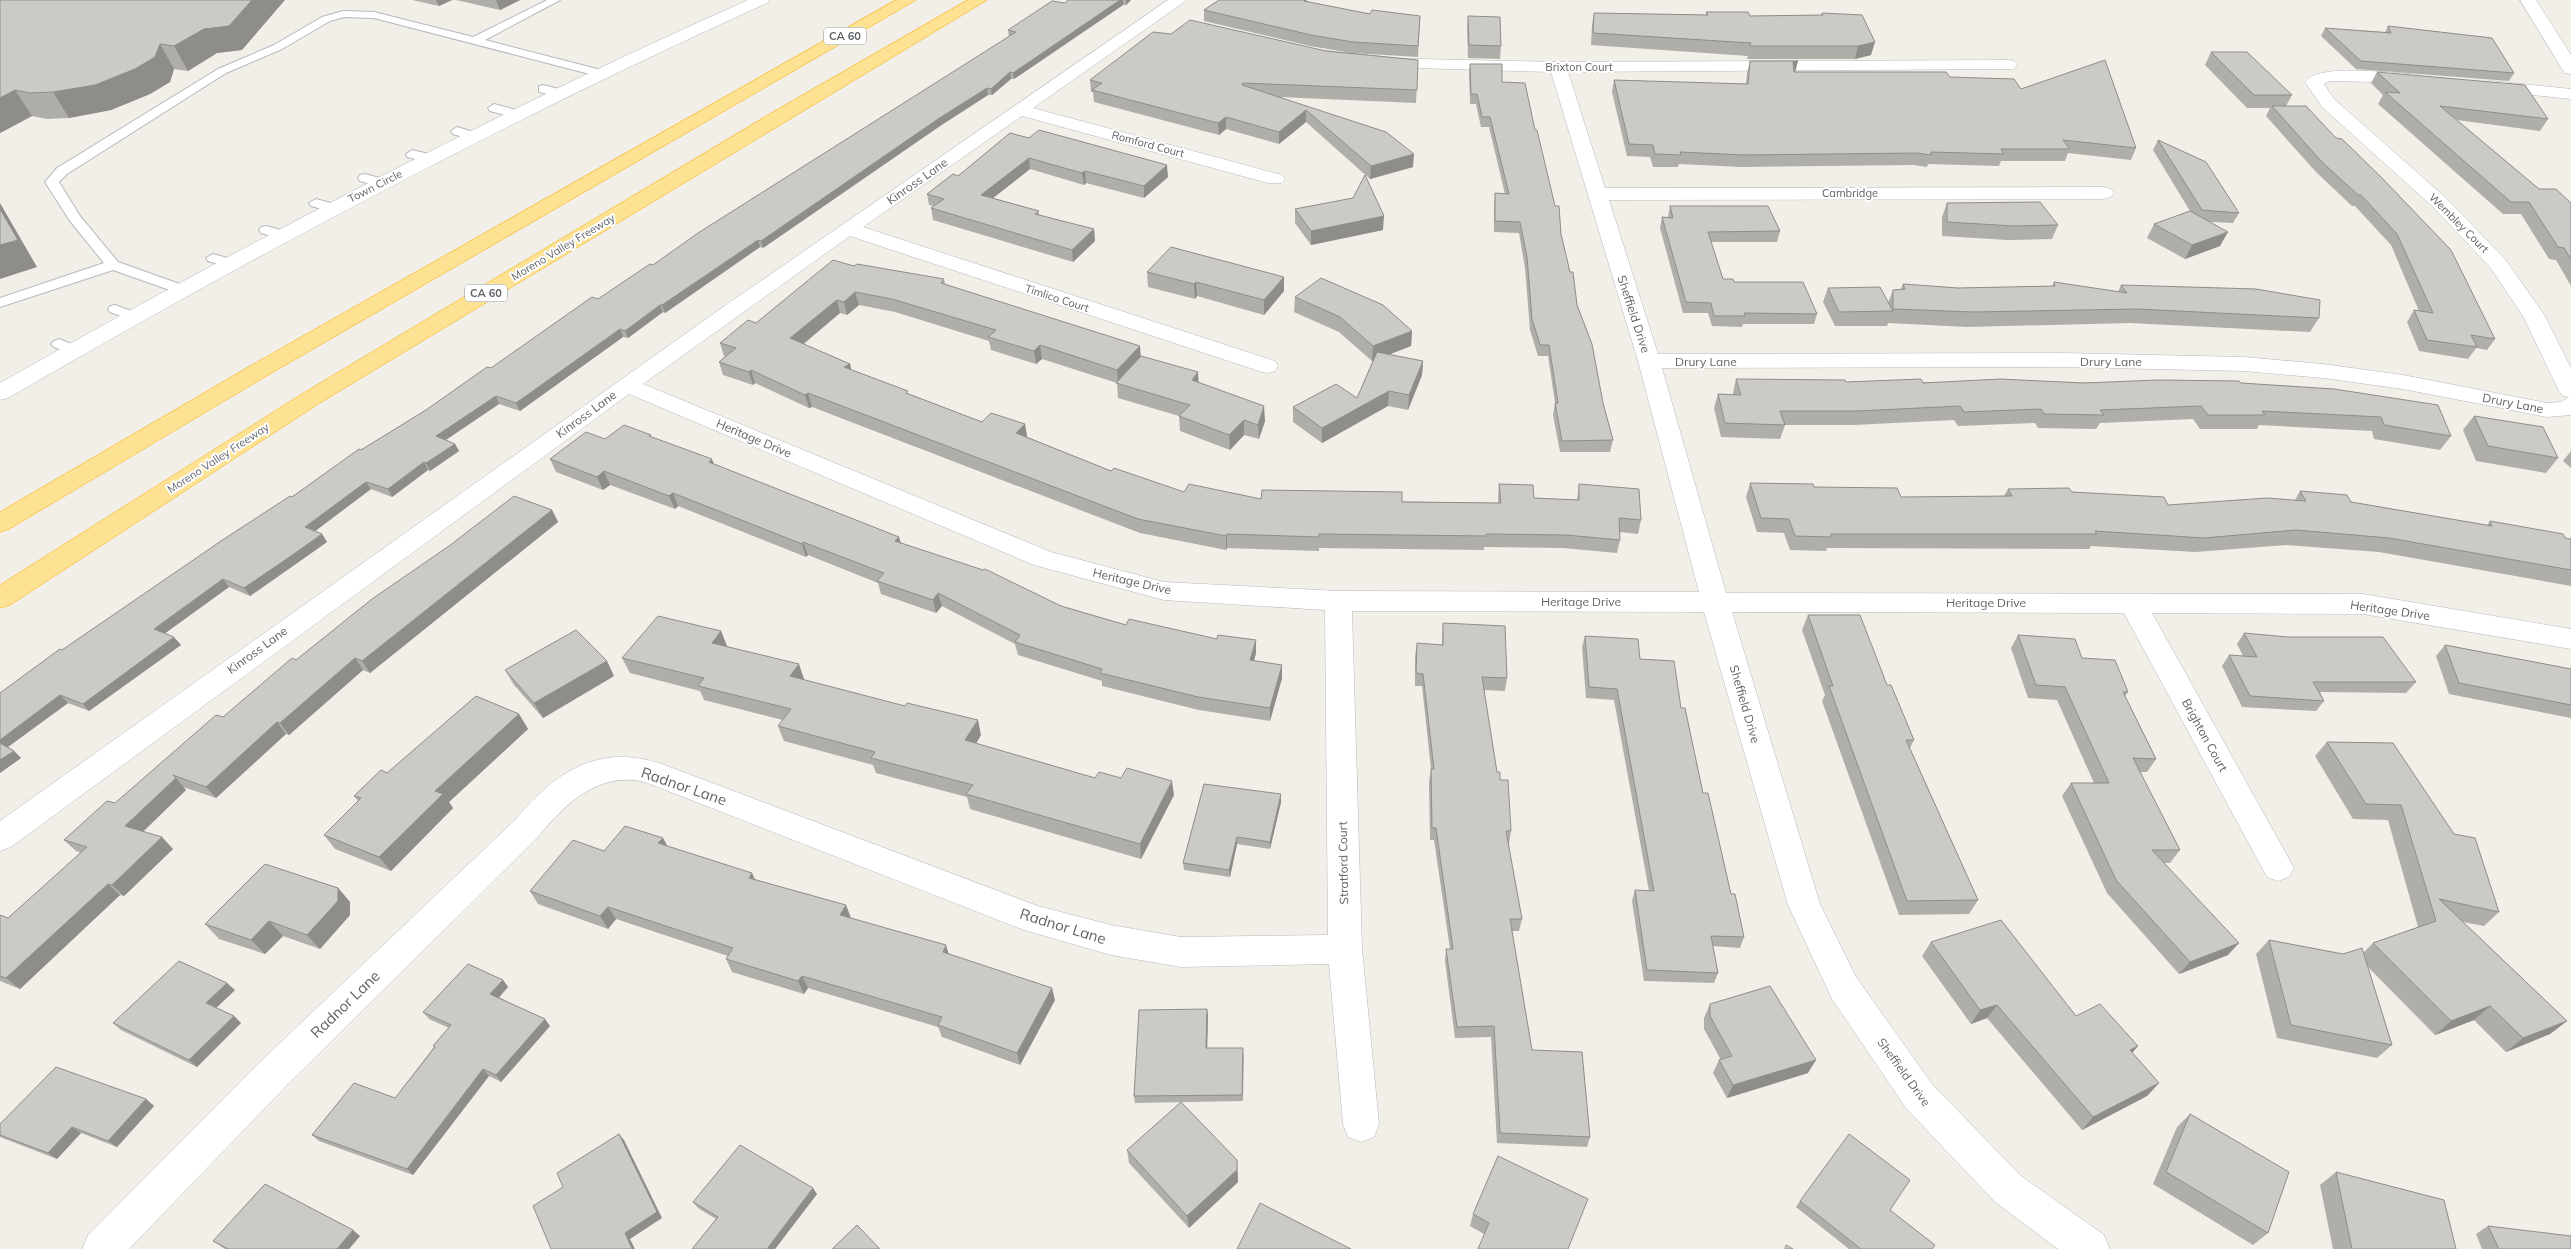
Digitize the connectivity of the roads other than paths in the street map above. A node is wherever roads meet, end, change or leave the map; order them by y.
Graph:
1 (555, 0) edge
2 (761, 0) edge
3 (894, 0) edge
4 (908, 0) edge
5 (979, 0) edge
6 (2528, 0) edge
7 (1170, 12) edge
8 (474, 41) junction
9 (1362, 60) edge
10 (2008, 65) dead end
11 (1558, 67) junction
12 (2571, 69) edge
13 (782, 71) junction
14 (601, 73) junction
15 (2429, 80) edge
16 (2476, 85) edge
17 (2571, 94) edge
18 (494, 108) dead end
19 (1021, 110) junction
20 (516, 114) junction
21 (1275, 180) dead end
22 (2104, 193) dead end
23 (1596, 194) junction
24 (848, 229) junction
25 (113, 265) junction
26 (183, 290) junction
27 (0, 303) edge
28 (115, 309) dead end
29 (134, 317) junction
30 (1649, 362) junction
31 (1267, 366) dead end
32 (627, 385) junction
33 (5, 386) edge
34 (2570, 401) edge
35 (0, 524) edge
36 (0, 598) edge
37 (1338, 601) junction
38 (1714, 601) junction
39 (2132, 602) junction
40 (2571, 639) edge
41 (0, 838) edge
42 (2278, 868) dead end
43 (1345, 949) junction
44 (1361, 1124) dead end
45 (102, 1249) edge
46 (2090, 1249) edge

1 - 8 lane
2 - 14 street, Town Circle
3 - 13 highway
4 - 13 highway, CA 60
5 - 36 highway, Moreno Valley Freeway / CA 60
6 - 12 street
7 - 19 street, Kinross Lane
8 - 14 lane
8 - 25 lane
9 - 11 street, Brixton Court
10 - 11 street, Brixton Court
11 - 23 street, Sheffield Drive
13 - 35 highway, CA 60
14 - 20 street, Town Circle
15 - 34 street, Wembley Court
16 - 17 street
18 - 20 lane
19 - 21 street, Romford Court
19 - 24 street, Kinross Lane
20 - 26 street, Town Circle
22 - 23 street, Cambridge
23 - 30 street, Sheffield Drive
24 - 31 street, Timlico Court
24 - 32 street, Kinross Lane
25 - 26 lane
25 - 27 lane
26 - 29 street, Town Circle
28 - 29 lane
29 - 33 street, Town Circle
30 - 34 street, Drury Lane
30 - 38 street, Sheffield Drive
32 - 37 street, Heritage Drive
32 - 41 street, Kinross Lane
37 - 38 street, Heritage Drive
37 - 43 street, Stratford Court
38 - 39 street, Heritage Drive
38 - 46 street, Sheffield Drive
39 - 40 street, Heritage Drive
39 - 42 street, Brighton Court
43 - 44 street, Stratford Court
43 - 45 street, Radnor Lane

